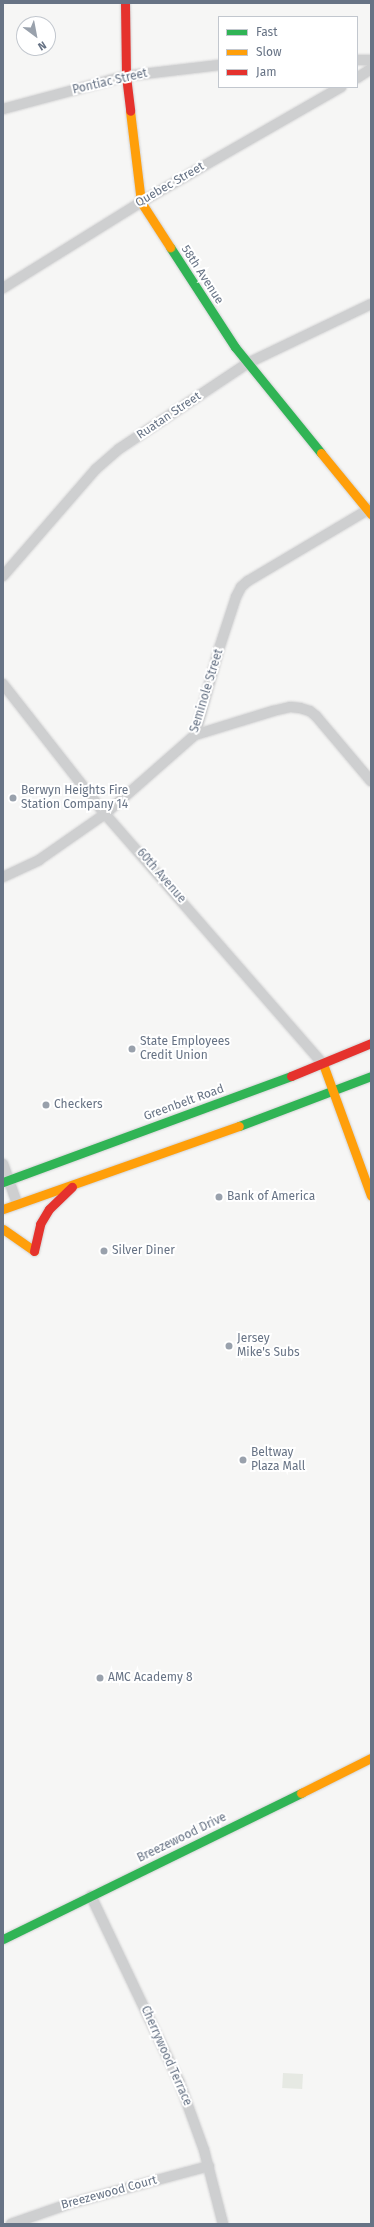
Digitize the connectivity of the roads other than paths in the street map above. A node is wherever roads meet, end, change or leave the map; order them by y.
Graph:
1 (125, 3) edge
2 (358, 60) edge
3 (371, 60) edge
4 (218, 65) edge
5 (371, 70) edge
6 (126, 76) junction
7 (358, 77) edge
8 (339, 88) edge
9 (3, 108) edge
10 (141, 202) junction
11 (3, 288) edge
12 (371, 304) edge
13 (248, 364) junction
14 (370, 510) edge
15 (3, 576) edge
16 (3, 684) edge
17 (195, 736) junction
18 (371, 781) edge
19 (105, 814) junction
20 (3, 877) edge
21 (371, 1043) edge
22 (323, 1064) junction
23 (371, 1076) edge
24 (333, 1092) junction
25 (3, 1164) edge
26 (6, 1181) edge
27 (78, 1182) junction
28 (371, 1196) edge
29 (17, 1204) junction
30 (3, 1209) edge
31 (3, 1229) edge
32 (371, 1758) edge
33 (91, 1896) junction
34 (3, 1939) edge
35 (208, 2166) junction
36 (11, 2224) edge
37 (223, 2224) edge

1 - 6 street, 58th Avenue
2 - 3 street
4 - 6 street, Pontiac Street
5 - 7 street
6 - 9 street, Pontiac Street
6 - 10 street, 58th Avenue
8 - 10 street, Quebec Street
10 - 11 street, Quebec Street
10 - 13 street, 58th Avenue
12 - 13 street, Ruatan Street
13 - 14 street, 58th Avenue
13 - 15 street, Ruatan Street
14 - 17 street, Seminole Street
16 - 19 street, 60th Avenue
17 - 18 street
17 - 19 street, Seminole Street
19 - 20 street, Seminole Street
19 - 22 street, 60th Avenue
21 - 22 street, Greenbelt Road
22 - 24 street
22 - 26 street, Greenbelt Road
23 - 24 street
24 - 27 street
24 - 28 street
25 - 26 street
26 - 29 street
27 - 29 street
27 - 31 street
29 - 30 street
32 - 33 street, Breezewood Drive
33 - 34 street, Breezewood Drive
33 - 35 street, Cherrywood Terrace
35 - 36 street, Breezewood Court
35 - 37 street, Cherrywood Terrace

